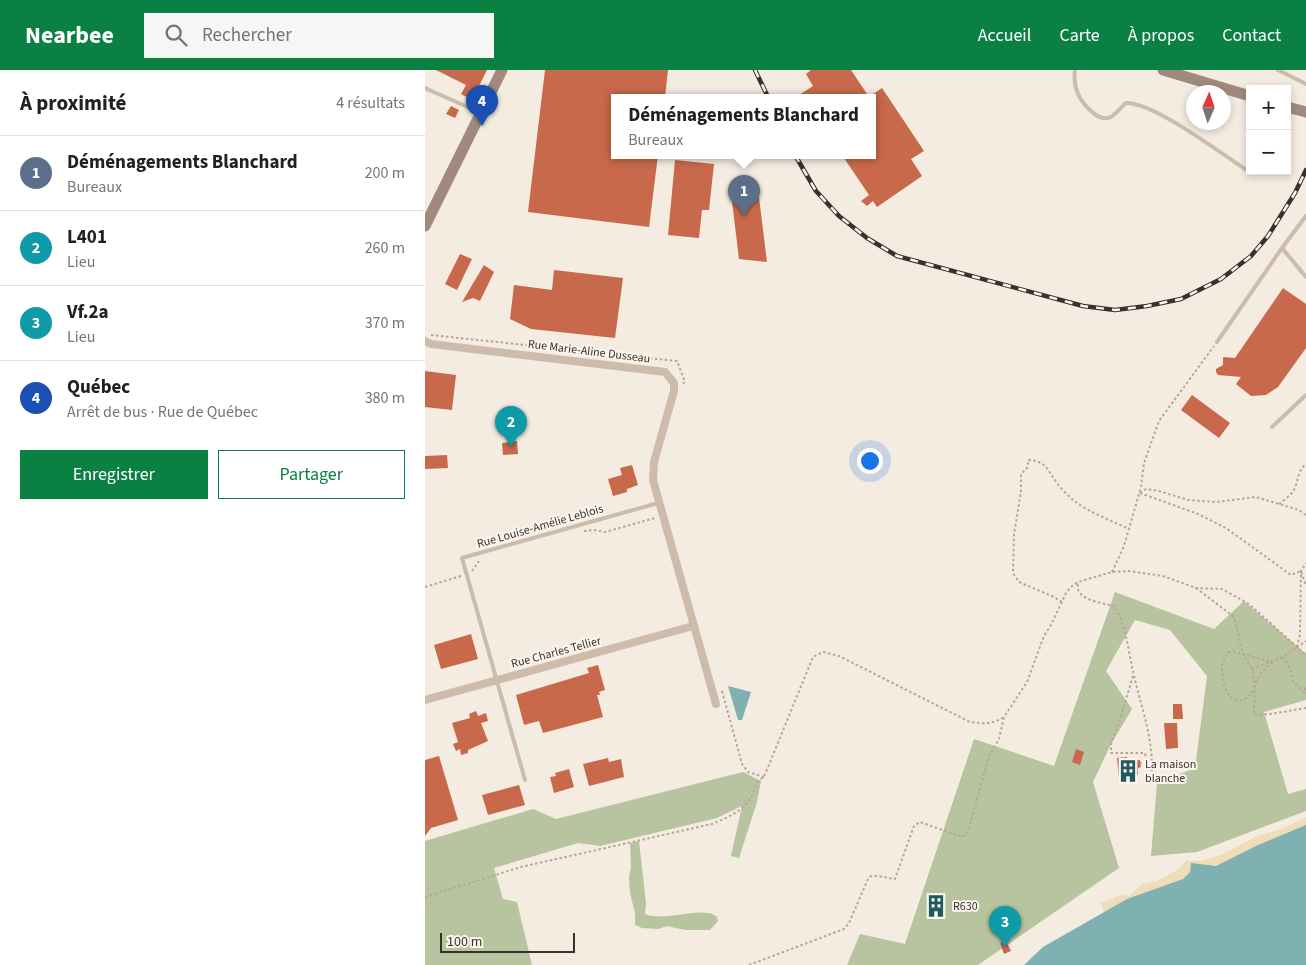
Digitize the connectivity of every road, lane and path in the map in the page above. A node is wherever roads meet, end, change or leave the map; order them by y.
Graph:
1 (502, 70) edge
2 (1075, 70) edge
3 (1163, 70) edge
4 (1278, 70) edge
5 (1306, 84) edge
6 (425, 88) edge
7 (1246, 95) edge
8 (1291, 108) edge
9 (481, 112) junction
10 (1306, 112) edge
11 (1245, 169) dead end
12 (1306, 216) edge
13 (425, 226) edge
14 (1282, 248) junction
15 (1306, 277) edge
16 (427, 338) edge
17 (1217, 342) joint
18 (674, 391) junction
19 (1306, 395) edge
20 (1271, 427) dead end
21 (1306, 464) edge
22 (1140, 493) junction
23 (658, 503) junction
24 (1279, 504) junction
25 (1306, 515) edge
26 (663, 519) junction
27 (1129, 529) junction
28 (580, 532) dead end
29 (480, 560) dead end
30 (1306, 563) edge
31 (1301, 571) junction
32 (1112, 572) junction
33 (467, 574) junction
34 (1078, 582) junction
35 (1306, 586) edge
36 (425, 587) edge
37 (1196, 588) junction
38 (1062, 602) junction
39 (693, 626) junction
40 (1306, 641) edge
41 (1297, 647) junction
42 (1243, 654) junction
43 (1306, 654) edge
44 (1283, 658) junction
45 (1272, 662) junction
46 (1252, 670) junction
47 (1134, 674) junction
48 (497, 680) junction
49 (720, 683) dead end
50 (1255, 686) junction
51 (1306, 688) edge
52 (1303, 691) junction
53 (1306, 695) edge
54 (425, 700) edge
55 (716, 704) dead end
56 (1306, 708) edge
57 (1004, 717) junction
58 (1140, 763) dead end
59 (765, 777) junction
60 (525, 780) dead end
61 (1151, 782) dead end
62 (425, 897) edge
63 (749, 965) edge

1 - 9 street
2 - 11 lane
3 - 7 street
4 - 5 lane
6 - 9 lane
8 - 10 street
9 - 13 street
12 - 14 lane
14 - 15 lane
14 - 17 lane
16 - 18 street, Rue Marie-Aline Dusseau
16 - 18 path
17 - 22 path
18 - 23 street
19 - 20 lane
21 - 24 path
22 - 24 path
22 - 27 path
22 - 31 path
23 - 26 street
23 - 33 lane, Rue Louise-Amélie Leblois
24 - 25 path
26 - 28 path
26 - 39 street
27 - 32 path
27 - 38 path
29 - 33 path
30 - 31 path
31 - 35 path
31 - 41 path
32 - 34 path
32 - 37 path
33 - 36 path
33 - 48 lane, Rue Louise-Amélie Leblois
34 - 38 path
34 - 47 path
37 - 41 path
37 - 42 path
38 - 57 path
39 - 48 street, Rue Charles Tellier
39 - 55 street
40 - 41 path
41 - 43 path
41 - 44 path
42 - 45 path
42 - 46 path
42 - 50 path
44 - 45 path
44 - 52 path
45 - 46 path
45 - 50 path
46 - 50 path
47 - 58 path
47 - 61 path
48 - 54 street, Rue Charles Tellier
48 - 60 lane, Rue Louise-Amélie Leblois
49 - 59 path
50 - 56 path
51 - 52 path
52 - 53 path
57 - 59 path
57 - 63 path
59 - 62 path

